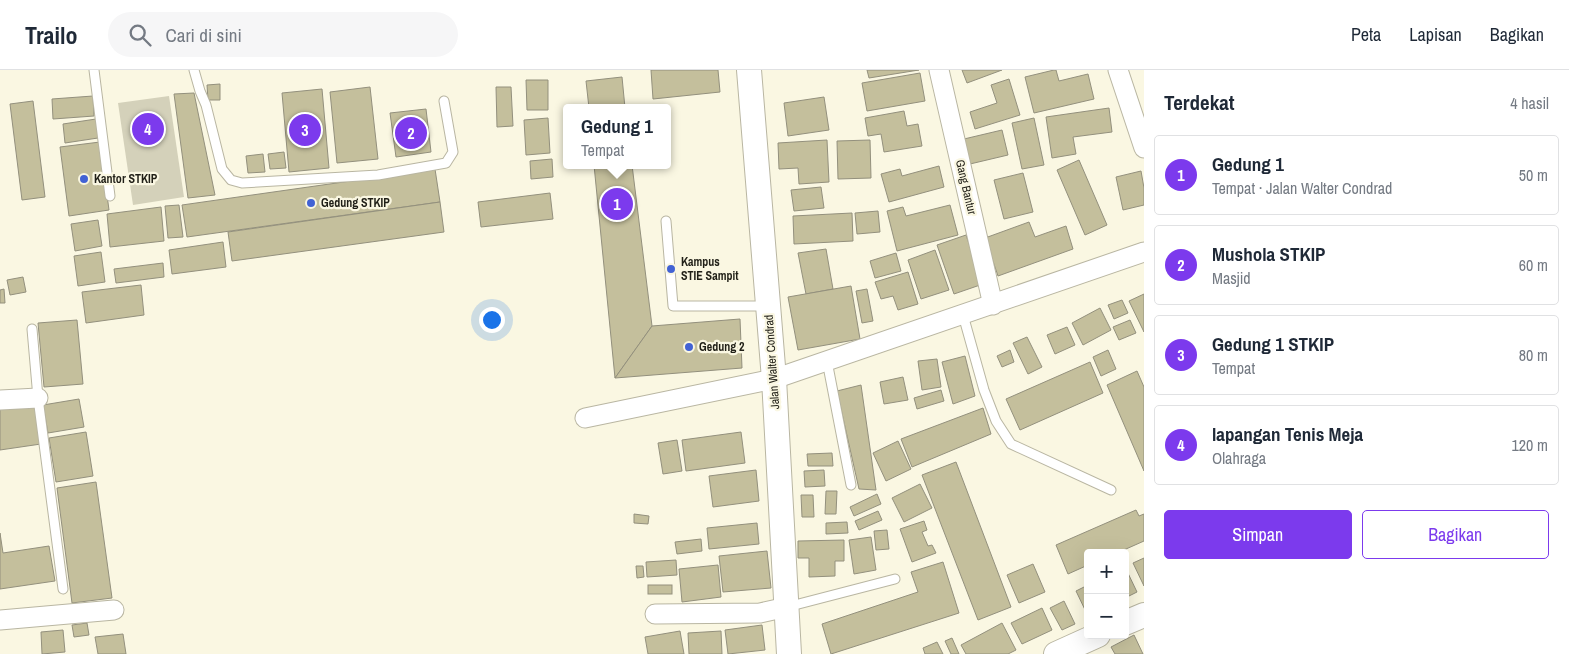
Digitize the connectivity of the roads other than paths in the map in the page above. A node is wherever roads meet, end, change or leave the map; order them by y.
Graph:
1 (94, 70) edge
2 (194, 70) edge
3 (749, 70) edge
4 (938, 70) edge
5 (1118, 70) edge
6 (444, 101) dead end
7 (1144, 148) edge
8 (110, 196) dead end
9 (666, 221) dead end
10 (1144, 252) edge
11 (993, 305) junction
12 (768, 306) junction
13 (963, 315) junction
14 (32, 328) dead end
15 (827, 361) junction
16 (774, 379) junction
17 (38, 398) junction
18 (0, 400) edge
19 (584, 418) dead end
20 (852, 485) dead end
21 (1111, 490) dead end
22 (895, 579) dead end
23 (62, 589) dead end
24 (787, 607) junction
25 (114, 610) dead end
26 (654, 614) dead end
27 (1144, 615) edge
28 (0, 620) edge
29 (1129, 621) edge
30 (1089, 639) edge
31 (789, 654) edge
32 (1056, 654) edge

1 - 8 lane
2 - 6 lane
3 - 12 street, Jalan Walter Condrad
4 - 11 street, Gang Bantur
5 - 7 street
9 - 12 lane
10 - 11 street
11 - 13 street
12 - 16 street, Jalan Walter Condrad
13 - 15 street
13 - 21 lane
14 - 17 lane
15 - 16 street
15 - 20 lane
16 - 19 street
16 - 24 street, Jalan Walter Condrad
17 - 18 street
17 - 23 lane
22 - 24 lane
24 - 26 street
24 - 31 street, Jalan Walter Condrad
25 - 28 street
27 - 29 street
30 - 32 street

